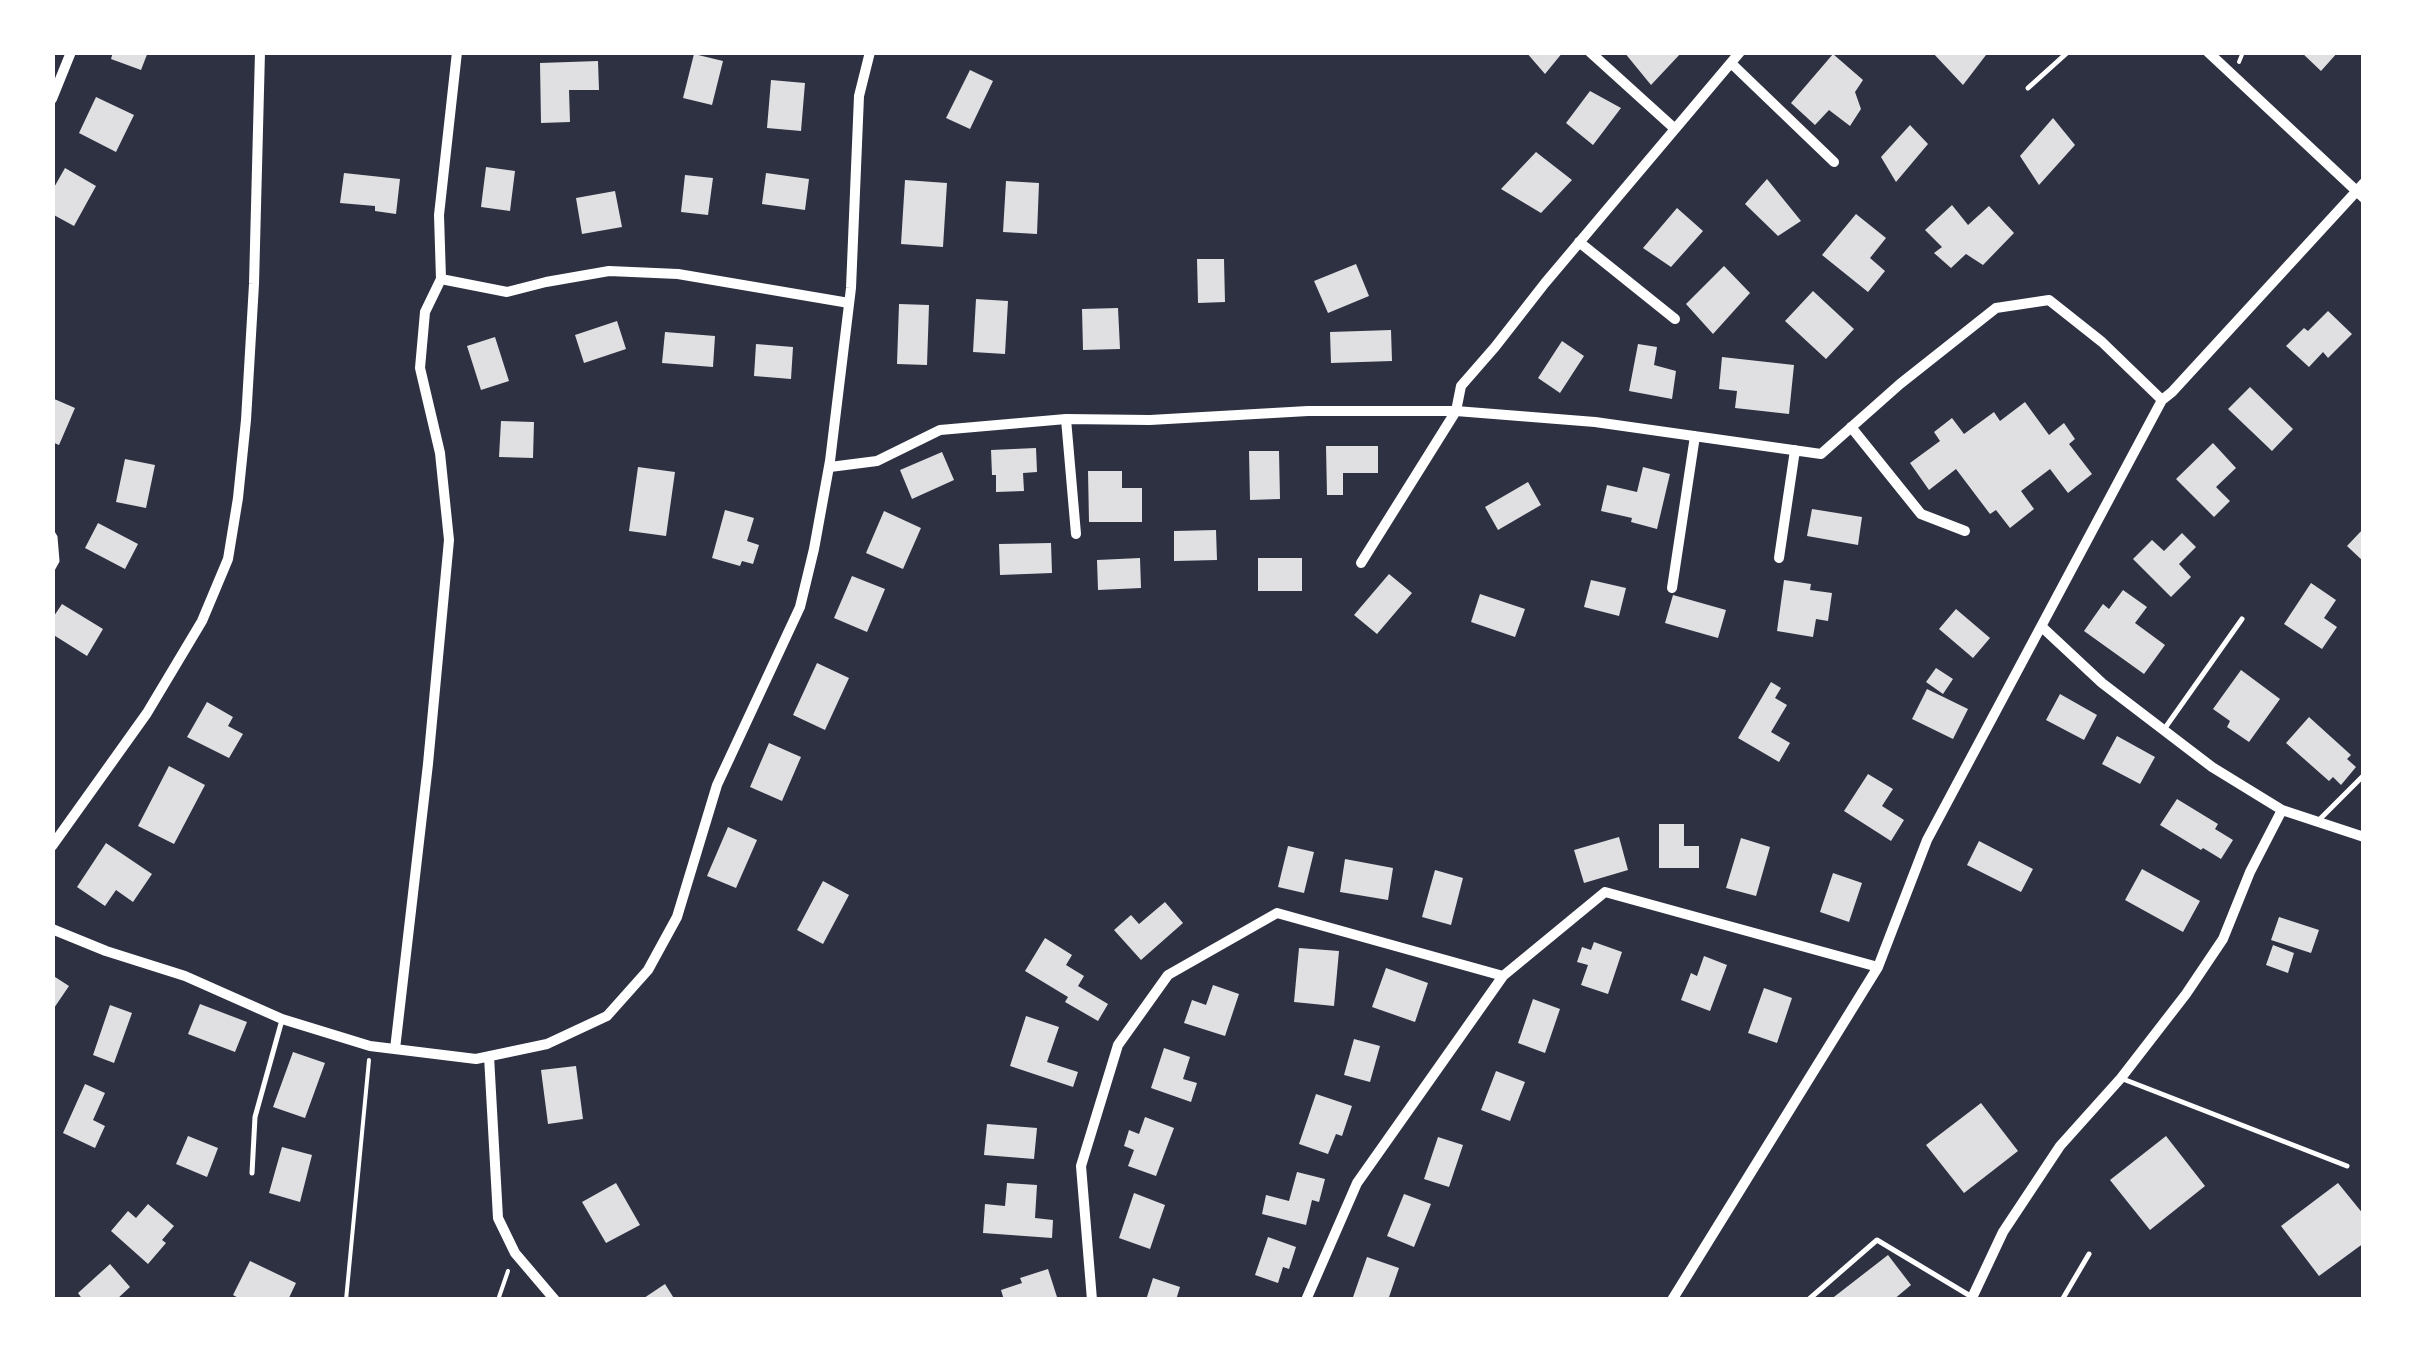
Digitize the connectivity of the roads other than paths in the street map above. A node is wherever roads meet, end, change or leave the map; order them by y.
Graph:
1 (72, 52) edge
2 (260, 52) edge
3 (457, 52) edge
4 (870, 52) edge
5 (1590, 52) edge
6 (1740, 52) edge
7 (2068, 52) edge
8 (2208, 52) edge
9 (1731, 62) junction
10 (2028, 88) dead end
11 (52, 99) edge
12 (1675, 128) junction
13 (1834, 162) dead end
14 (2361, 191) edge
15 (1579, 242) junction
16 (440, 279) junction
17 (849, 304) junction
18 (1675, 319) dead end
19 (2162, 400) junction
20 (1456, 411) junction
21 (1066, 420) junction
22 (1851, 427) junction
23 (1695, 436) junction
24 (1794, 450) junction
25 (830, 467) junction
26 (52, 532) edge
27 (1965, 532) dead end
28 (1076, 534) dead end
29 (1780, 558) dead end
30 (1361, 563) dead end
31 (52, 570) edge
32 (1672, 588) dead end
33 (2242, 620) dead end
34 (2042, 627) junction
35 (2163, 731) junction
36 (2364, 775) edge
37 (2282, 810) junction
38 (2316, 822) junction
39 (2364, 837) edge
40 (52, 846) edge
41 (52, 929) edge
42 (1878, 967) junction
43 (1503, 976) junction
44 (282, 1019) junction
45 (394, 1048) junction
46 (488, 1056) junction
47 (2120, 1078) junction
48 (2347, 1166) dead end
49 (252, 1173) dead end
50 (2089, 1254) dead end
51 (1972, 1298) edge
52 (555, 1300) edge
53 (1092, 1300) edge
54 (1306, 1300) edge
55 (1672, 1300) edge
56 (1808, 1300) edge
57 (2062, 1300) edge

1 - 11 street
2 - 40 street
3 - 16 street
4 - 17 street
5 - 12 street
6 - 9 street
7 - 10 lane
8 - 14 street
9 - 12 street
9 - 13 street
12 - 15 street
14 - 19 street
15 - 18 street
15 - 20 street
16 - 17 street
16 - 45 street
17 - 25 street
19 - 22 street
19 - 34 street
20 - 21 street
20 - 23 street
20 - 30 street
21 - 25 street
21 - 28 street
22 - 24 street
22 - 27 street
23 - 24 street
23 - 32 street
24 - 29 street
25 - 46 street
26 - 31 lane
33 - 35 lane
34 - 35 street
34 - 42 street
35 - 37 street
36 - 38 lane
37 - 38 street
37 - 47 street
38 - 39 street
41 - 44 street
42 - 43 street
42 - 55 street
43 - 53 street
43 - 54 street
44 - 45 street
44 - 49 lane
45 - 46 street
46 - 52 street
47 - 48 lane
47 - 51 street
50 - 57 lane
51 - 56 lane

